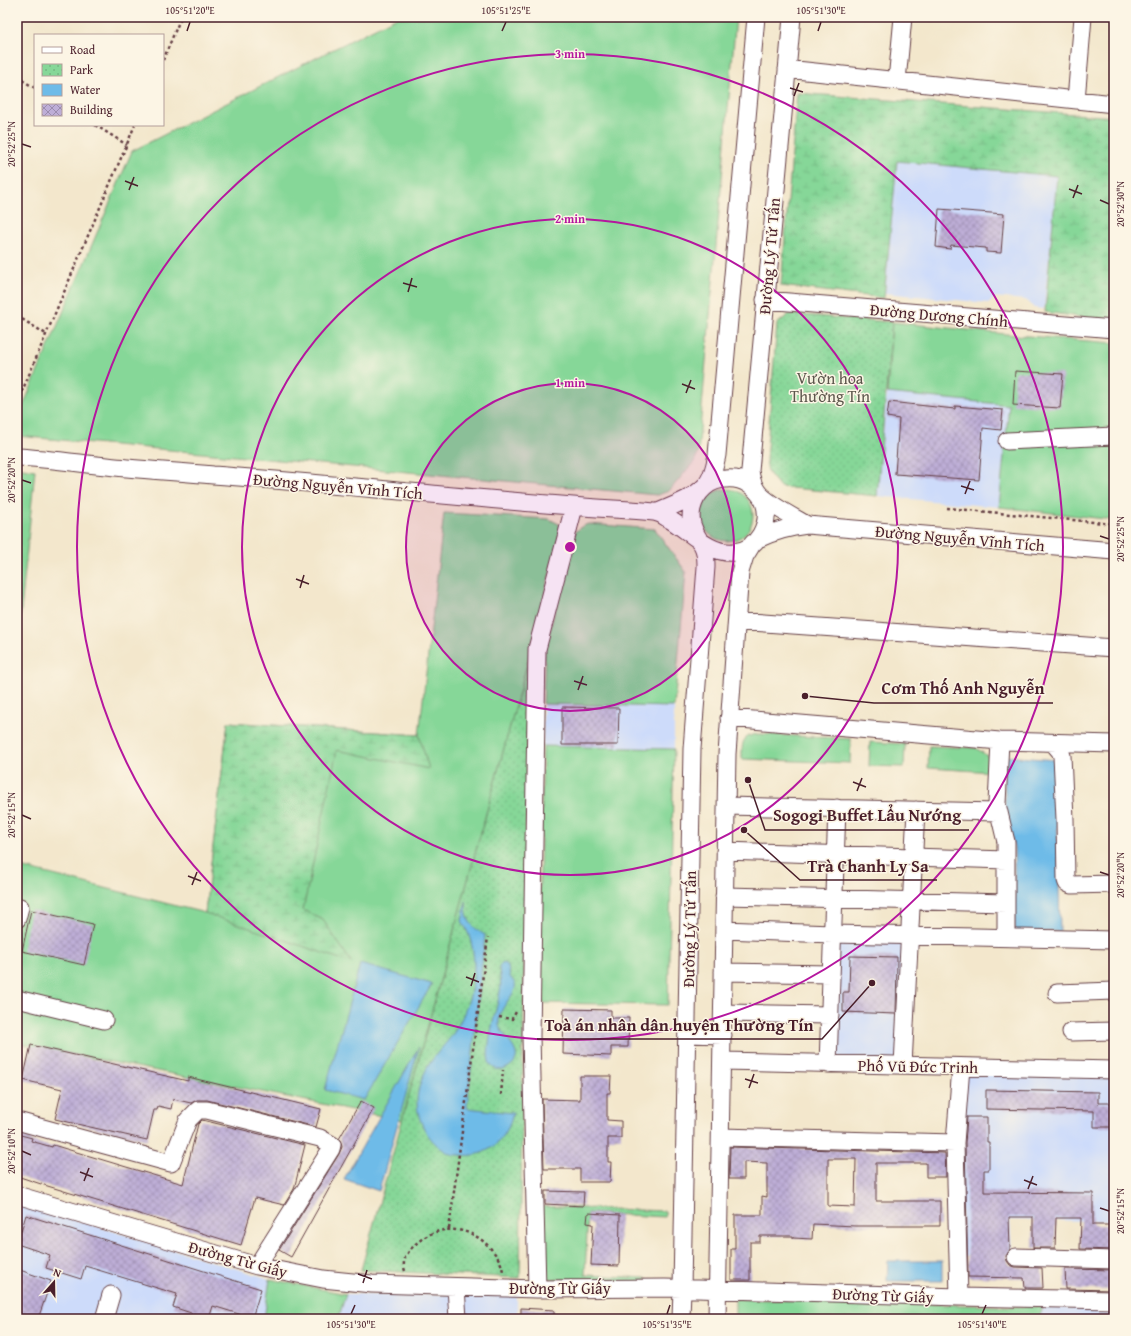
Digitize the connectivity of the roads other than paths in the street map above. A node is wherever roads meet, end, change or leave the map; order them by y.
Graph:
1 (756, 17) edge
2 (792, 17) edge
3 (903, 17) edge
4 (1083, 17) edge
5 (787, 69) junction
6 (897, 81) junction
7 (1076, 100) junction
8 (1114, 104) edge
9 (765, 300) junction
10 (1114, 329) edge
11 (1114, 436) edge
12 (1007, 441) dead end
13 (17, 456) edge
14 (706, 486) junction
15 (758, 493) junction
16 (574, 506) junction
17 (658, 512) junction
18 (807, 525) junction
19 (701, 541) junction
20 (756, 541) junction
21 (1114, 551) edge
22 (737, 621) junction
23 (1114, 648) edge
24 (729, 718) junction
25 (1000, 742) junction
26 (1054, 743) junction
27 (1114, 744) edge
28 (726, 806) junction
29 (837, 808) junction
30 (916, 810) junction
31 (998, 812) junction
32 (725, 851) junction
33 (835, 855) junction
34 (913, 857) junction
35 (1006, 860) junction
36 (1114, 884) edge
37 (724, 896) junction
38 (834, 899) junction
39 (911, 901) junction
40 (1006, 903) junction
41 (724, 930) junction
42 (832, 934) junction
43 (909, 936) junction
44 (1006, 938) junction
45 (1114, 940) edge
46 (723, 972) junction
47 (831, 974) junction
48 (1114, 991) edge
49 (1057, 993) dead end
50 (17, 999) edge
51 (723, 1013) junction
52 (830, 1016) junction
53 (104, 1020) dead end
54 (1114, 1031) edge
55 (1070, 1032) dead end
56 (687, 1034) junction
57 (722, 1035) junction
58 (722, 1061) junction
59 (828, 1064) junction
60 (903, 1065) junction
61 (961, 1067) junction
62 (1114, 1070) edge
63 (17, 1122) edge
64 (721, 1137) junction
65 (955, 1143) junction
66 (17, 1194) edge
67 (1016, 1256) dead end
68 (1114, 1260) edge
69 (257, 1266) junction
70 (456, 1287) junction
71 (538, 1289) junction
72 (682, 1289) junction
73 (719, 1290) junction
74 (111, 1295) dead end
75 (959, 1297) junction
76 (1114, 1300) edge
77 (104, 1319) edge
78 (458, 1319) edge
79 (681, 1319) edge
80 (717, 1319) edge

1 - 14 street
2 - 5 street, Đường Lý Tử Tấn
3 - 6 street
4 - 7 street
5 - 6 street
5 - 9 street, Đường Lý Tử Tấn
6 - 7 street
7 - 8 street
9 - 10 street, Đường Dương Chính
9 - 15 street, Đường Lý Tử Tấn
11 - 12 street
13 - 16 street, Đường Nguyễn Vĩnh Tích
14 - 15 street
14 - 17 street
14 - 19 street
15 - 18 street
15 - 20 street
16 - 17 street, Đường Nguyễn Vĩnh Tích
16 - 71 street
17 - 19 street
18 - 20 street
18 - 21 street, Đường Nguyễn Vĩnh Tích
19 - 20 street
19 - 56 street, Đường Lý Tử Tấn
20 - 22 street
22 - 23 street
22 - 24 street
24 - 25 street
24 - 28 street
25 - 26 street
25 - 31 street
26 - 27 street
26 - 36 street
28 - 29 street
28 - 32 street
29 - 30 street
29 - 33 street
30 - 31 street
30 - 34 street
31 - 35 street
32 - 33 street
32 - 37 street
33 - 34 street
33 - 38 street
34 - 35 street
34 - 39 street
35 - 40 street
37 - 38 street
37 - 41 street
38 - 39 street
38 - 42 street
39 - 40 street
39 - 43 street
40 - 44 street
41 - 42 street
41 - 46 street
42 - 43 street
42 - 47 street
43 - 44 street
43 - 60 street
44 - 45 street
46 - 47 street
46 - 51 street
47 - 52 street
48 - 49 street
50 - 53 street
51 - 52 street
51 - 57 street
52 - 59 street
54 - 55 street
56 - 57 street
56 - 72 street, Đường Lý Tử Tấn
57 - 58 street
58 - 59 street, Phố Vũ Đức Trinh
58 - 64 street
59 - 60 street, Phố Vũ Đức Trinh
60 - 61 street, Phố Vũ Đức Trinh
61 - 62 street, Phố Vũ Đức Trinh
61 - 65 street
63 - 69 street
64 - 65 street
64 - 73 street
65 - 75 street
66 - 69 street, Đường Từ Giấy
67 - 68 street
69 - 70 street, Đường Từ Giấy
70 - 71 street, Đường Từ Giấy
70 - 78 street
71 - 72 street, Đường Từ Giấy
72 - 73 street, Đường Từ Giấy
72 - 79 street, Đường Lý Tử Tấn
73 - 75 street, Đường Từ Giấy
73 - 80 street
74 - 77 street
75 - 76 street, Đường Từ Giấy

